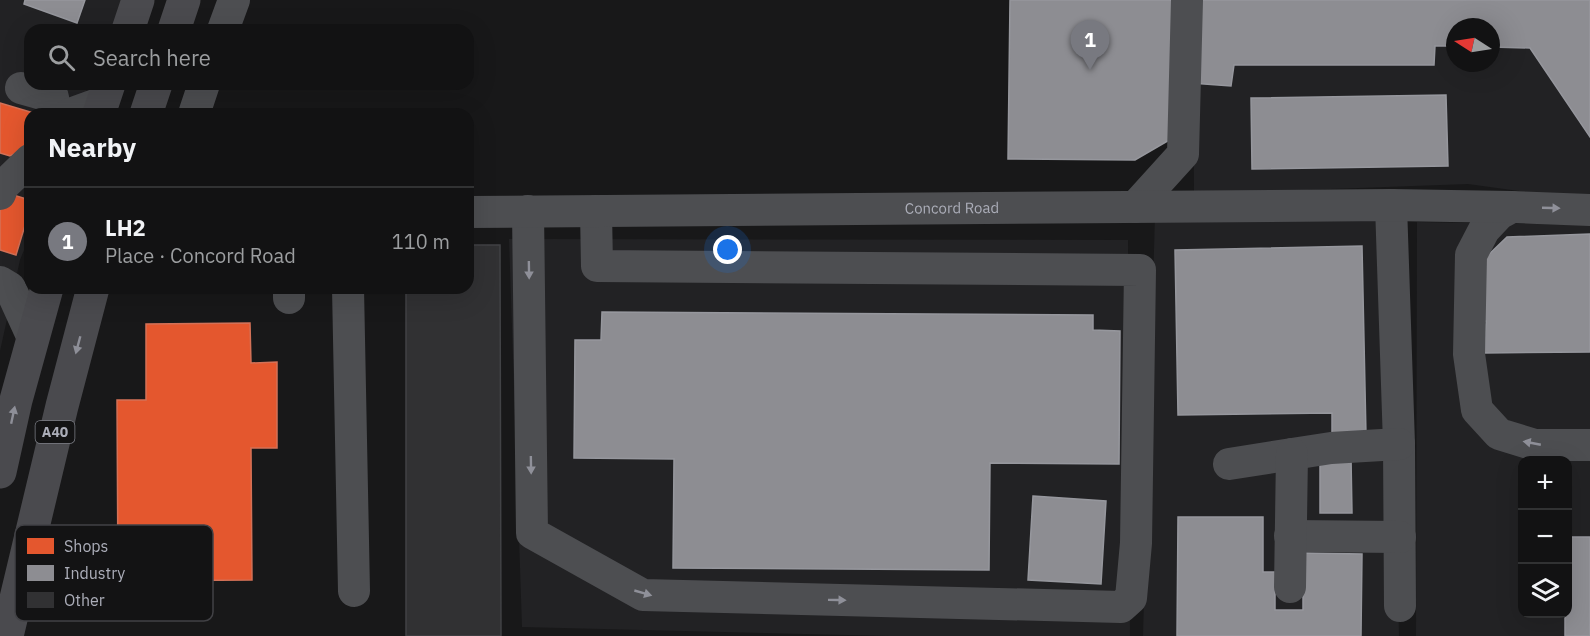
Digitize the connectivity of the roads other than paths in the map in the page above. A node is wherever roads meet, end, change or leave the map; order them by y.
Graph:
1 (138, 0) edge
2 (184, 0) edge
3 (234, 0) edge
4 (1187, 0) edge
5 (130, 24) edge
6 (176, 24) edge
7 (225, 24) edge
8 (21, 88) dead end
9 (24, 89) edge
10 (27, 90) edge
11 (154, 90) edge
12 (202, 90) edge
13 (104, 100) edge
14 (54, 108) edge
15 (85, 108) edge
16 (148, 108) edge
17 (196, 108) edge
18 (24, 166) edge
19 (0, 194) edge
20 (1391, 205) junction
21 (1438, 205) junction
22 (1135, 207) junction
23 (1512, 207) junction
24 (1590, 210) edge
25 (528, 211) junction
26 (596, 211) junction
27 (474, 212) edge
28 (1471, 255) junction
29 (0, 282) edge
30 (45, 294) edge
31 (91, 294) edge
32 (348, 294) edge
33 (33, 338) junction
34 (1399, 444) junction
35 (1590, 445) edge
36 (1292, 454) junction
37 (1229, 464) dead end
38 (0, 472) edge
39 (33, 525) edge
40 (1290, 536) junction
41 (1400, 537) junction
42 (1290, 587) dead end
43 (354, 591) dead end
44 (15, 600) edge
45 (1400, 606) dead end
46 (21, 621) edge
47 (7, 636) edge
48 (22, 636) edge

1 - 5 highway
2 - 6 highway
3 - 7 street
4 - 22 street
8 - 9 street
10 - 14 street
11 - 16 highway
12 - 17 street
13 - 15 street
18 - 19 street
20 - 21 street, Concord Road
20 - 22 street, Concord Road
20 - 34 street
21 - 23 street, Concord Road
21 - 28 street
22 - 26 street, Concord Road
23 -> 24 street, Concord Road
23 - 28 street
25 - 26 street, Concord Road
25 -> 26 street
25 - 27 street, Concord Road
35 -> 28 street
29 - 33 street
30 - 33 highway
31 -> 39 highway, A40
32 - 43 street
38 -> 33 highway
34 - 36 street
34 - 41 street
36 - 37 street
36 - 40 street
40 - 41 street
40 - 42 street
41 - 45 street
44 - 47 highway, A40
46 - 48 highway

